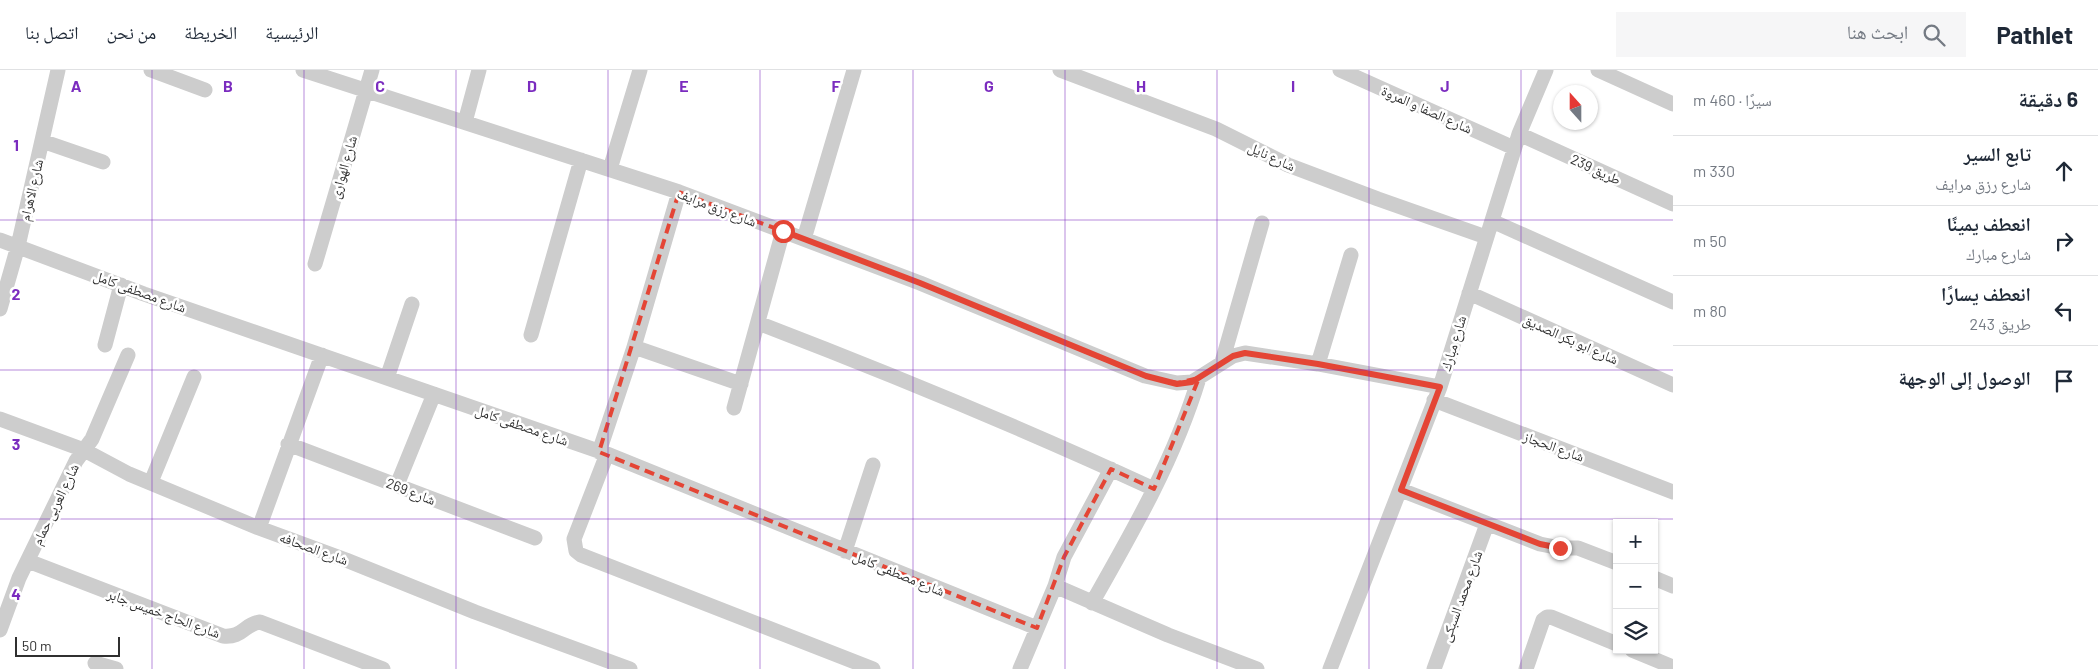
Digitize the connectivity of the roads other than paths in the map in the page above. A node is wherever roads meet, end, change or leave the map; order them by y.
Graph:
1 (58, 70) edge
2 (151, 70) edge
3 (303, 70) edge
4 (372, 70) edge
5 (479, 70) edge
6 (640, 70) edge
7 (854, 70) edge
8 (1060, 70) edge
9 (1340, 70) edge
10 (1546, 70) edge
11 (1598, 70) edge
12 (366, 89) junction
13 (205, 90) dead end
14 (1673, 104) edge
15 (465, 122) junction
16 (42, 141) junction
17 (1517, 141) junction
18 (581, 160) junction
19 (102, 162) dead end
20 (610, 169) junction
21 (679, 192) junction
22 (1673, 204) edge
23 (1492, 221) junction
24 (1262, 223) dead end
25 (783, 231) junction
26 (1486, 237) junction
27 (804, 239) junction
28 (0, 240) edge
29 (18, 246) junction
30 (1351, 255) dead end
31 (315, 264) dead end
32 (121, 285) junction
33 (1469, 293) junction
34 (1673, 302) edge
35 (412, 304) dead end
36 (0, 309) edge
37 (758, 323) junction
38 (531, 335) dead end
39 (105, 345) dead end
40 (634, 347) junction
41 (128, 355) dead end
42 (322, 355) junction
43 (1222, 362) junction
44 (1318, 364) junction
45 (194, 377) dead end
46 (387, 378) junction
47 (1199, 378) junction
48 (741, 384) junction
49 (1673, 385) edge
50 (1437, 393) junction
51 (434, 394) junction
52 (734, 408) dead end
53 (0, 419) edge
54 (288, 444) junction
55 (84, 450) junction
56 (603, 453) junction
57 (873, 465) dead end
58 (1111, 469) junction
59 (151, 482) junction
60 (397, 485) junction
61 (1154, 489) junction
62 (1401, 490) junction
63 (1673, 492) edge
64 (1488, 524) junction
65 (259, 528) junction
66 (534, 538) dead end
67 (845, 552) junction
68 (28, 561) junction
69 (1613, 561) edge
70 (1658, 580) edge
71 (1055, 586) junction
72 (1673, 586) edge
73 (5, 596) edge
74 (1092, 603) junction
75 (1037, 628) junction
76 (0, 630) edge
77 (1613, 642) edge
78 (1641, 654) edge
79 (95, 663) dead end
80 (1025, 667) edge
81 (1673, 668) edge
82 (116, 669) edge
83 (383, 669) edge
84 (630, 669) edge
85 (873, 669) edge
86 (1257, 669) edge
87 (1330, 669) edge
88 (1434, 669) edge
89 (1527, 669) edge

1 - 16 street, شارع الاهرام
2 - 13 street
3 - 12 street, شارع رزق مرايف
4 - 12 street, شارع الهوارى
5 - 15 street
6 - 20 street
7 - 27 street
8 - 26 street, شارع نايل
9 - 17 street, شارع الصفا و المروة
10 - 17 street, شارع مبارك
11 - 14 street
12 - 15 street, شارع رزق مرايف
12 - 31 street, شارع الهوارى
15 - 18 street, شارع رزق مرايف
16 - 19 street
16 - 29 street, شارع الاهرام
17 - 22 street, طريق 239
17 - 23 street, شارع مبارك
18 - 20 street, شارع رزق مرايف
18 - 38 street
20 - 21 street, شارع رزق مرايف
21 - 25 street, شارع رزق مرايف
21 - 40 street
23 - 26 street, شارع مبارك
23 - 34 street
24 - 43 street
25 - 27 street, شارع رزق مرايف
25 - 37 street
26 - 33 street, شارع مبارك
27 - 47 street, شارع رزق مرايف
28 - 29 street, شارع مصطفى كامل
29 - 32 street, شارع مصطفى كامل
29 - 36 street, شارع الاهرام
30 - 44 street
32 - 39 street
32 - 42 street, شارع مصطفى كامل
33 - 49 street, شارع ابو بكر الصديق
33 - 50 street, شارع مبارك
35 - 46 street
37 - 48 street
37 - 58 street
40 - 48 street
40 - 56 street
41 - 55 street, شارع العربى حمام
42 - 46 street, شارع مصطفى كامل
42 - 54 street
43 - 44 street, شارع رزق مرايف
43 - 47 street, شارع رزق مرايف
44 - 50 street, شارع رزق مرايف
45 - 59 street
46 - 51 street, شارع مصطفى كامل
47 - 61 street
48 - 52 street
50 - 62 street, شارع مبارك
50 - 63 street, شارع الحجاز
51 - 56 street, شارع مصطفى كامل
51 - 60 street
53 - 55 street, شارع الصحافه
54 - 60 street, شارع 269
54 - 65 street
55 - 59 street, شارع الصحافه
55 - 68 street, شارع العربى حمام
56 - 67 street, شارع مصطفى كامل
56 - 85 street
57 - 67 street
58 - 61 street
58 - 71 street
59 - 65 street, شارع الصحافه
60 - 66 street, شارع 269
61 - 74 street
62 - 64 street
62 - 87 street, شارع مبارك
64 - 69 street
64 - 88 street, شارع محمد السبكى
65 - 84 street, شارع الصحافه
67 - 75 street, شارع مصطفى كامل
68 - 73 street, شارع العربى حمام
68 - 83 street, شارع الحاج خميس جابر
70 - 72 street
71 - 74 street
71 - 75 street
73 - 76 street, شارع العربى حمام
74 - 86 street
75 - 80 street
77 - 89 street
78 - 81 street
79 - 82 street

